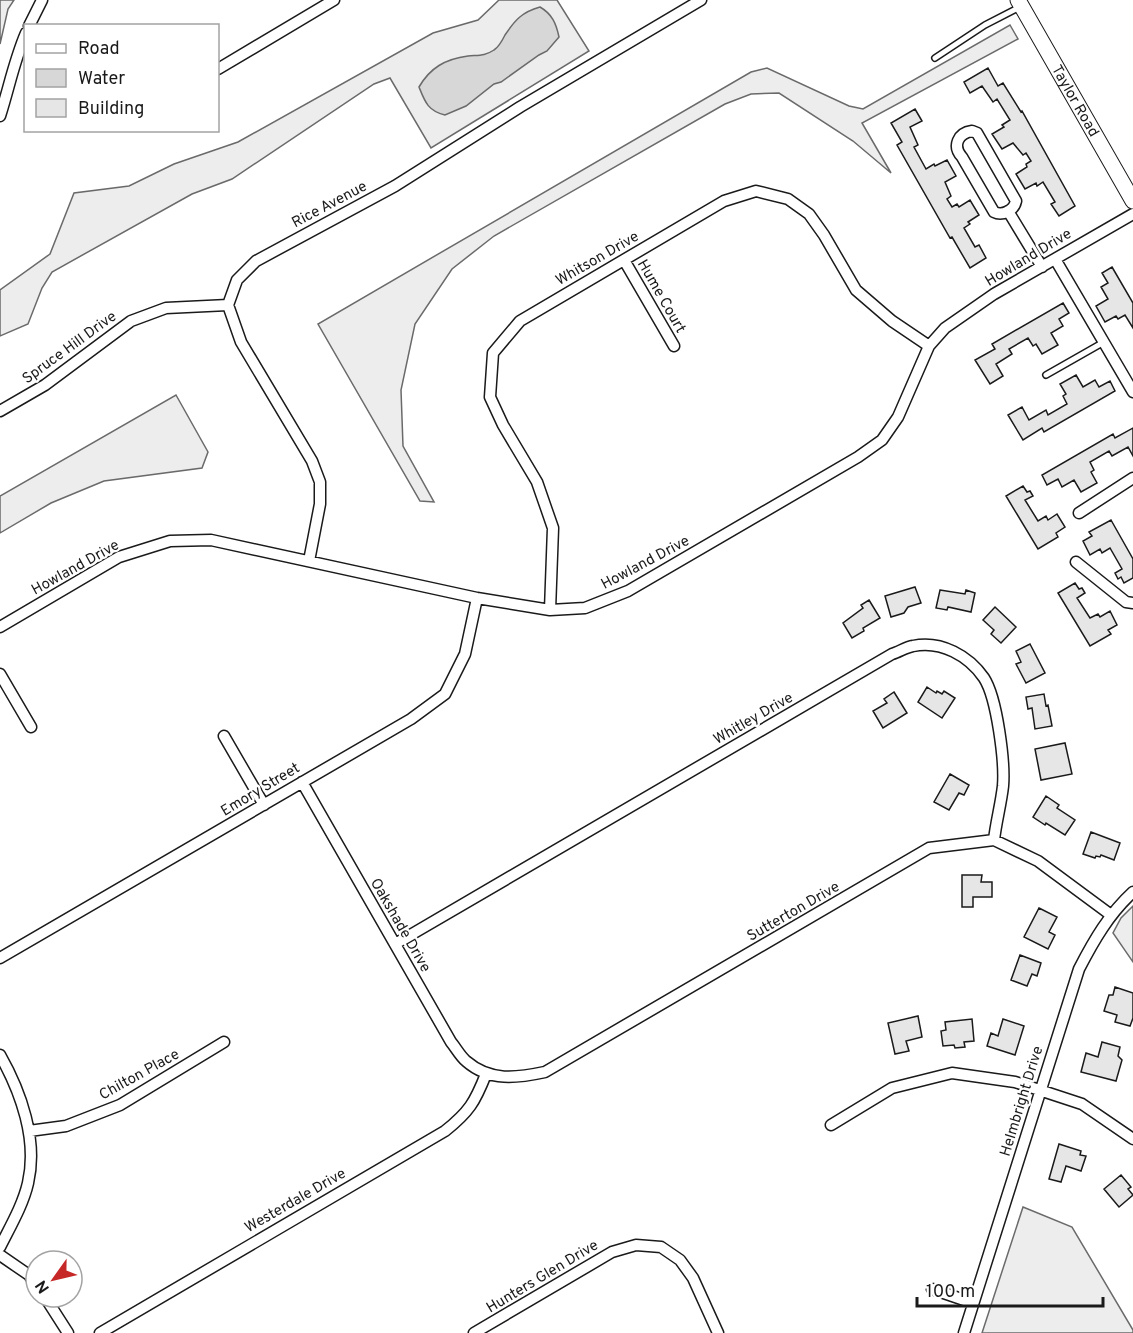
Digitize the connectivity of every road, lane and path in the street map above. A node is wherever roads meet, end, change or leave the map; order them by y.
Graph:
1 (42, 0) edge
2 (334, 0) edge
3 (701, 0) edge
4 (1019, 3) edge
5 (29, 24) edge
6 (24, 43) edge
7 (934, 58) dead end
8 (20, 62) edge
9 (219, 68) edge
10 (0, 116) edge
11 (1133, 201) edge
12 (1008, 210) junction
13 (1133, 214) edge
14 (1055, 259) junction
15 (624, 260) junction
16 (1042, 267) junction
17 (228, 305) junction
18 (1104, 342) junction
19 (674, 346) dead end
20 (929, 346) junction
21 (1047, 375) dead end
22 (1133, 392) edge
23 (0, 411) edge
24 (1133, 478) edge
25 (1079, 513) dead end
26 (309, 561) junction
27 (1076, 561) dead end
28 (477, 598) junction
29 (1133, 603) edge
30 (550, 610) junction
31 (0, 627) edge
32 (0, 674) edge
33 (31, 727) dead end
34 (224, 736) dead end
35 (302, 782) junction
36 (264, 805) junction
37 (994, 840) junction
38 (1133, 892) edge
39 (1111, 915) junction
40 (395, 944) junction
41 (0, 958) edge
42 (224, 1042) dead end
43 (0, 1054) edge
44 (486, 1074) junction
45 (1041, 1090) junction
46 (831, 1125) dead end
47 (29, 1131) junction
48 (1133, 1139) edge
49 (0, 1247) edge
50 (0, 1255) edge
51 (24, 1272) edge
52 (932, 1289) dead end
53 (973, 1303) junction
54 (53, 1309) edge
55 (68, 1333) edge
56 (100, 1333) edge
57 (474, 1333) edge
58 (718, 1333) edge
59 (963, 1333) edge

1 - 5 street
2 - 9 street
3 - 17 street, Rice Avenue
4 - 7 lane
4 - 11 main road, Taylor Road
6 - 8 street
8 - 10 street
12 - 12 street
12 - 16 street
13 - 14 street, Howland Drive
14 - 16 street, Howland Drive
14 - 18 street
15 - 19 street, Hume Court
15 - 20 street, Whitson Drive
15 - 30 street, Whitson Drive
16 - 20 street, Howland Drive
17 - 23 street, Spruce Hill Drive
17 - 26 street
18 - 21 lane
18 - 22 street
20 - 30 street, Howland Drive
24 - 25 street
26 - 28 street, Howland Drive
26 - 31 street, Howland Drive
27 - 29 street
28 - 30 street, Howland Drive
28 - 35 street, Emory Street
32 - 33 street
34 - 36 street
35 - 36 street, Emory Street
35 - 40 street, Oakshade Drive
36 - 41 street, Emory Street
37 - 39 street
37 - 40 street, Whitley Drive
37 - 44 street, Sutterton Drive
38 - 39 street, Helmbright Drive
39 - 45 street, Helmbright Drive
40 - 44 street, Oakshade Drive
42 - 47 street, Chilton Place
43 - 47 street
44 - 56 street, Westerdale Drive
45 - 46 street
45 - 48 street
45 - 53 street, Helmbright Drive
47 - 49 street
50 - 51 street
52 - 53 street
53 - 59 street, Helmbright Drive
54 - 55 street
57 - 58 street, Hunters Glen Drive

